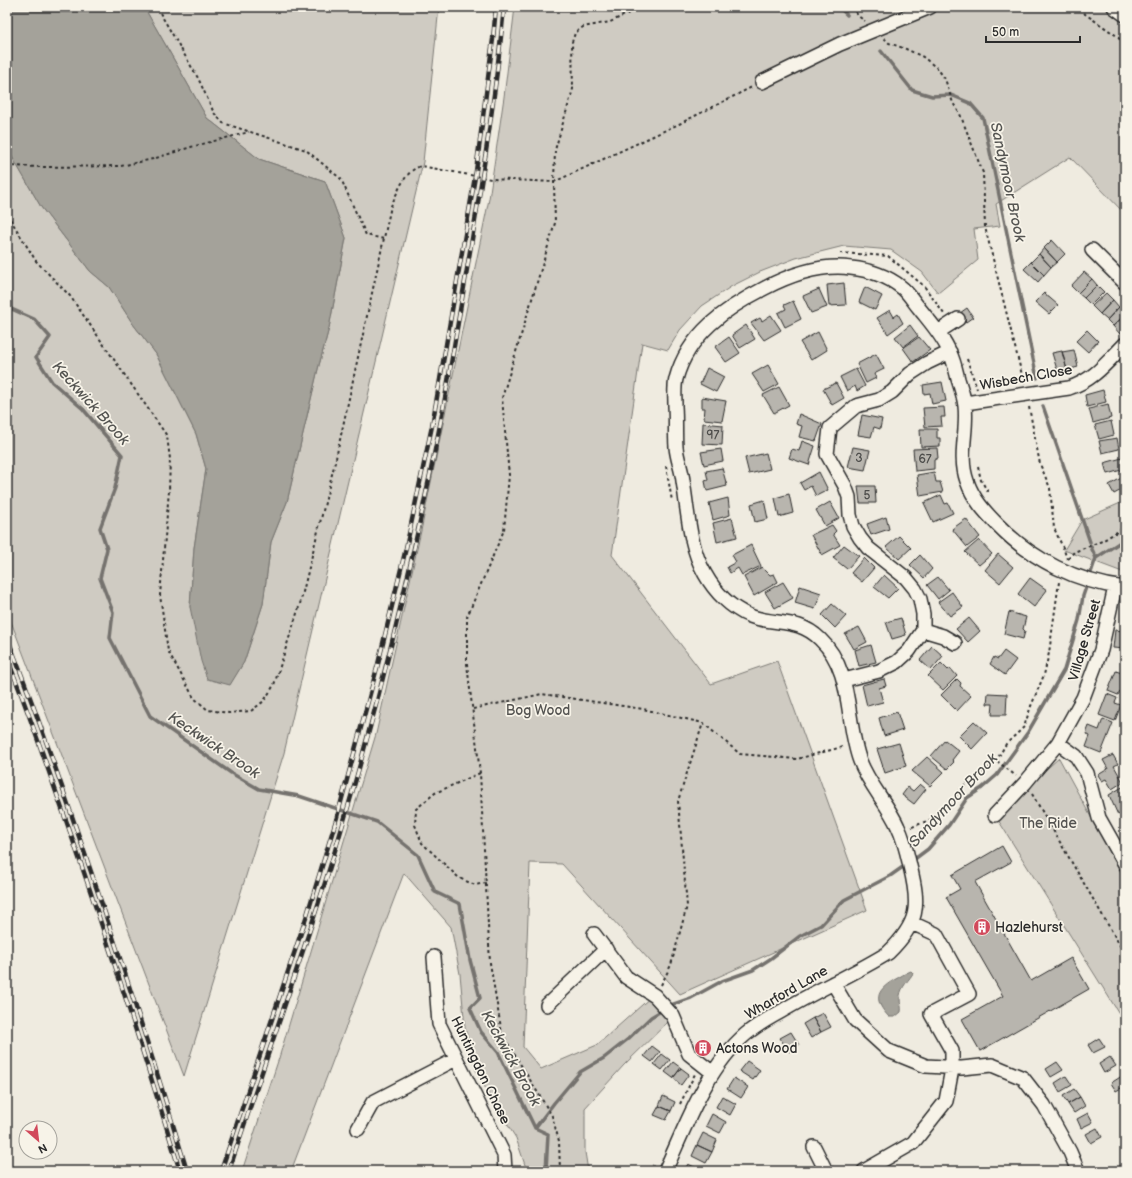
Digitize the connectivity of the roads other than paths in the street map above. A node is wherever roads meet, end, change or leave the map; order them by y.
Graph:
1 (930, 7) edge
2 (1114, 7) edge
3 (1125, 15) edge
4 (762, 82) road end
5 (1092, 250) dead end
6 (1125, 283) edge
7 (954, 322) road end
8 (938, 332) junction
9 (1125, 344) edge
10 (950, 352) junction
11 (965, 404) junction
12 (1120, 588) edge
13 (923, 630) junction
14 (955, 643) dead end
15 (844, 680) junction
16 (1058, 743) junction
17 (995, 815) dead end
18 (1125, 864) edge
19 (912, 923) junction
20 (594, 934) dead end
21 (606, 950) junction
22 (434, 957) dead end
23 (833, 983) junction
24 (547, 1006) dead end
25 (456, 1059) junction
26 (952, 1068) junction
27 (713, 1073) junction
28 (358, 1129) dead end
29 (814, 1147) dead end
30 (505, 1171) edge
31 (665, 1171) edge
32 (826, 1171) edge
33 (864, 1171) edge
34 (1078, 1171) edge

1 - 4 street
2 - 3 street
5 - 6 street
7 - 8 street
8 - 10 street, Wharford Lane
8 - 15 street, Wharford Lane
9 - 11 street, Wisbech Close
10 - 11 street, Wharford Lane
10 - 13 street
11 - 12 street, Wharford Lane
12 - 16 street, Village Street
13 - 14 street
13 - 15 street
15 - 19 street, Wharford Lane
16 - 17 street, Village Street
16 - 18 street
19 - 23 street, Wharford Lane
19 - 26 street
20 - 21 street
21 - 24 street
21 - 27 street
22 - 25 street, Huntingdon Chase
23 - 26 street
23 - 27 street, Wharford Lane
25 - 28 street
25 - 30 street, Huntingdon Chase
26 - 33 street
26 - 34 street
27 - 31 street, Wharford Lane
29 - 32 street

